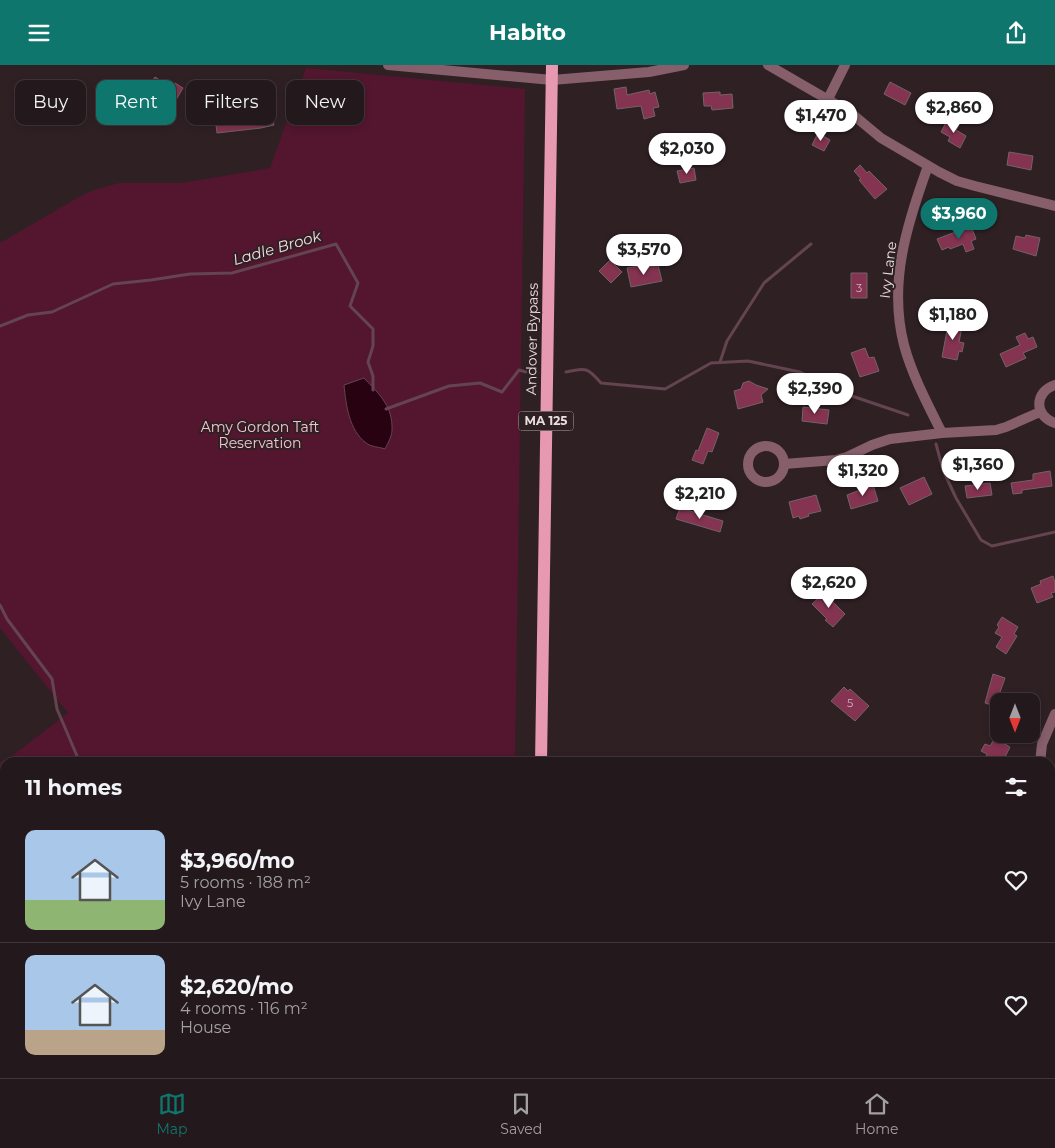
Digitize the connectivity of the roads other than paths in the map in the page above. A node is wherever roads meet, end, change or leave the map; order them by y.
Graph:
1 (388, 65) edge
2 (552, 65) edge
3 (684, 65) edge
4 (768, 65) edge
5 (844, 65) edge
6 (421, 67) edge
7 (552, 80) junction
8 (828, 99) junction
9 (928, 166) junction
10 (1055, 206) edge
11 (1055, 385) edge
12 (1040, 411) junction
13 (1055, 423) edge
14 (942, 433) junction
15 (784, 464) dead end
16 (1055, 714) edge
17 (540, 757) edge
18 (1041, 757) edge

1 - 6 street
2 - 7 main road, Andover Bypass / MA 125
3 - 7 street
4 - 8 street
5 - 8 street
6 - 7 street
7 - 17 main road, Andover Bypass / MA 125
8 - 9 street
9 - 10 street
9 - 14 street, Ivy Lane
11 - 12 street
12 - 13 street
12 - 14 street
14 - 15 street
16 - 18 street

